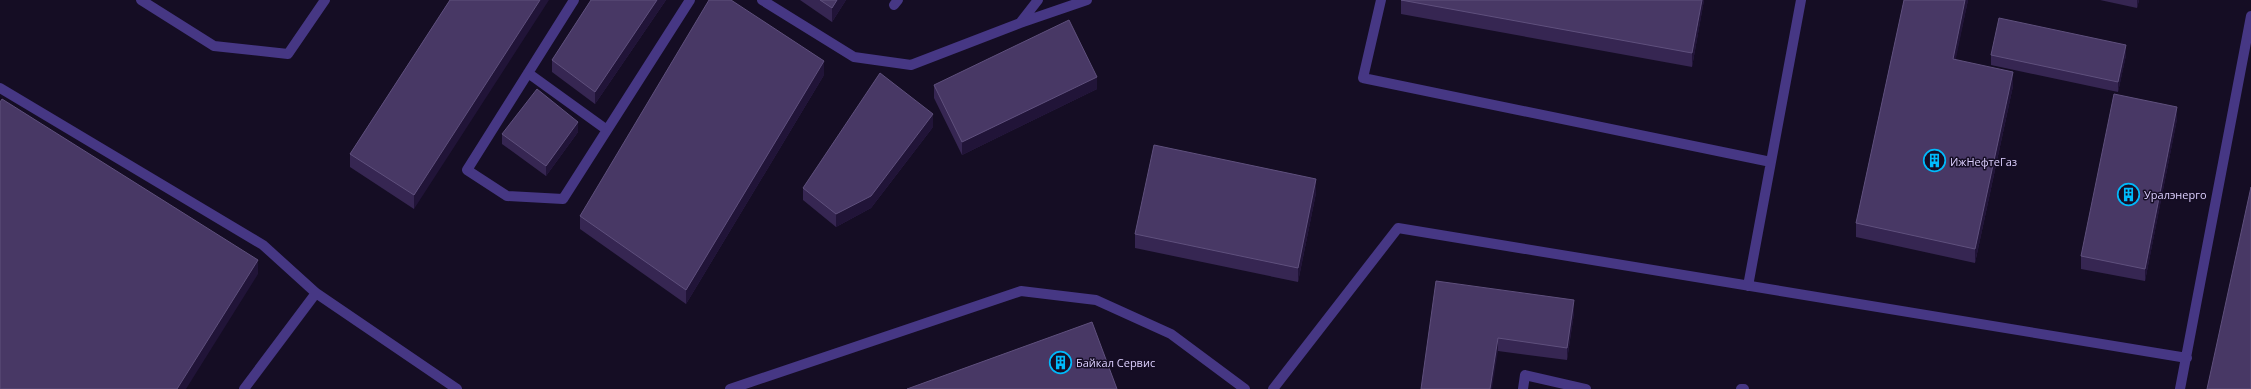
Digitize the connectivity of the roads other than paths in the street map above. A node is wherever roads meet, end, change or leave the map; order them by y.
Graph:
1 (141, 0) edge
2 (325, 0) edge
3 (574, 0) edge
4 (690, 0) edge
5 (762, 0) edge
6 (1038, 0) edge
7 (1087, 0) edge
8 (1381, 0) edge
9 (1802, 0) edge
10 (2251, 16) edge
11 (1020, 23) junction
12 (528, 73) junction
13 (0, 88) edge
14 (607, 130) junction
15 (1771, 162) junction
16 (1748, 286) junction
17 (316, 293) junction
18 (2187, 358) junction
19 (244, 389) edge
20 (457, 389) edge
21 (730, 389) edge
22 (1245, 389) edge
23 (1273, 389) edge
24 (1523, 389) edge
25 (1586, 389) edge
26 (2180, 389) edge

1 - 2 lane
3 - 12 lane
4 - 14 lane
5 - 11 lane
6 - 11 lane
7 - 11 lane
8 - 15 lane
9 - 15 lane
10 - 18 lane
12 - 14 lane
12 - 14 lane
13 - 17 lane
15 - 16 lane
16 - 18 lane
16 - 23 lane
17 - 19 lane
17 - 20 lane
18 - 26 lane
21 - 22 lane
24 - 25 lane

